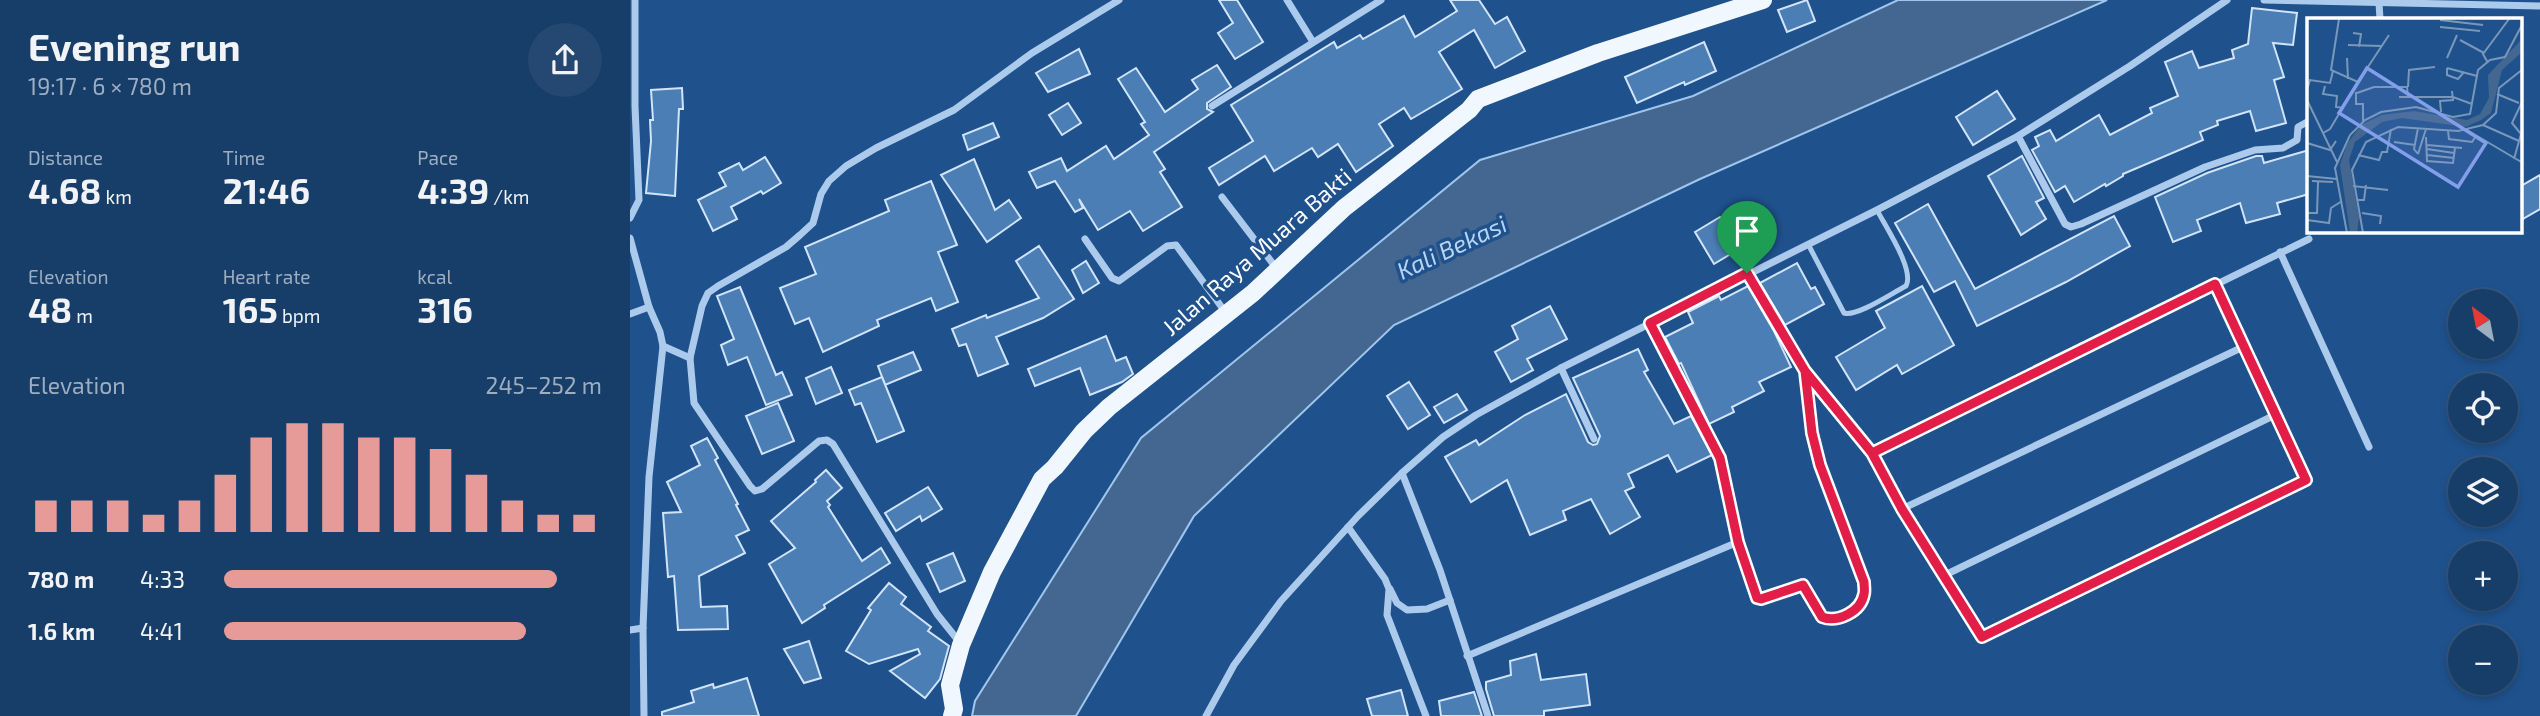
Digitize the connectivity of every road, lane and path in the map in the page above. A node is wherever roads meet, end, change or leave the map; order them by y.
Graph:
1 (635, 0) edge
2 (1119, 0) edge
3 (1287, 0) edge
4 (1381, 0) edge
5 (1763, 0) edge
6 (2227, 0) edge
7 (2264, 0) edge
8 (1743, 3) edge
9 (2379, 3) junction
10 (2540, 6) edge
11 (2380, 18) edge
12 (1313, 42) junction
13 (1212, 106) dead end
14 (2307, 122) edge
15 (2018, 136) junction
16 (1222, 197) dead end
17 (1877, 209) junction
18 (630, 218) edge
19 (630, 238) edge
20 (1085, 239) dead end
21 (2309, 239) dead end
22 (1808, 244) junction
23 (2280, 252) junction
24 (1277, 269) junction
25 (1747, 273) junction
26 (2215, 284) junction
27 (649, 307) junction
28 (630, 314) edge
29 (1226, 314) junction
30 (1650, 323) junction
31 (2245, 346) junction
32 (666, 347) junction
33 (687, 357) junction
34 (1561, 368) junction
35 (1805, 371) junction
36 (2275, 415) junction
37 (1594, 439) dead end
38 (2369, 447) dead end
39 (1872, 453) junction
40 (1402, 473) junction
41 (1902, 509) junction
42 (1348, 527) junction
43 (1738, 542) junction
44 (1945, 575) junction
45 (1389, 589) junction
46 (1450, 600) junction
47 (643, 628) junction
48 (630, 630) edge
49 (961, 645) junction
50 (1467, 656) junction
51 (644, 716) edge
52 (952, 716) edge
53 (1206, 716) edge
54 (1426, 716) edge
55 (1488, 716) edge

1 - 18 street
2 - 33 street
3 - 12 street
4 - 12 street
5 - 8 main road, Jalan Raya Muara Bakti
6 - 15 street
7 - 9 street
8 - 24 main road, Jalan Raya Muara Bakti
9 - 10 street
9 - 11 street
12 - 13 street
14 - 15 street
15 - 17 street
16 - 24 street
17 - 22 street
17 - 22 lane
19 - 27 street
20 - 29 street
21 - 23 street
22 - 25 street
23 - 26 street
23 - 38 street
24 - 29 main road, Jalan Raya Muara Bakti
25 - 30 street
25 - 35 street
26 - 31 street
26 - 39 street
27 - 28 street
27 - 32 street
29 - 49 main road, Jalan Raya Muara Bakti
30 - 34 street
30 - 43 street
31 - 36 street
31 - 41 street
32 - 33 street
32 - 47 street
33 - 49 street
34 - 37 street
34 - 40 street
35 - 39 street
35 - 43 street
36 - 44 street
36 - 44 street
39 - 41 street
40 - 42 street
40 - 46 street
41 - 44 street
42 - 45 street
42 - 53 street
43 - 50 street
45 - 46 street
45 - 54 street
46 - 50 street
47 - 48 street
47 - 51 street
49 - 52 main road, Jalan Raya Muara Bakti
50 - 55 street

